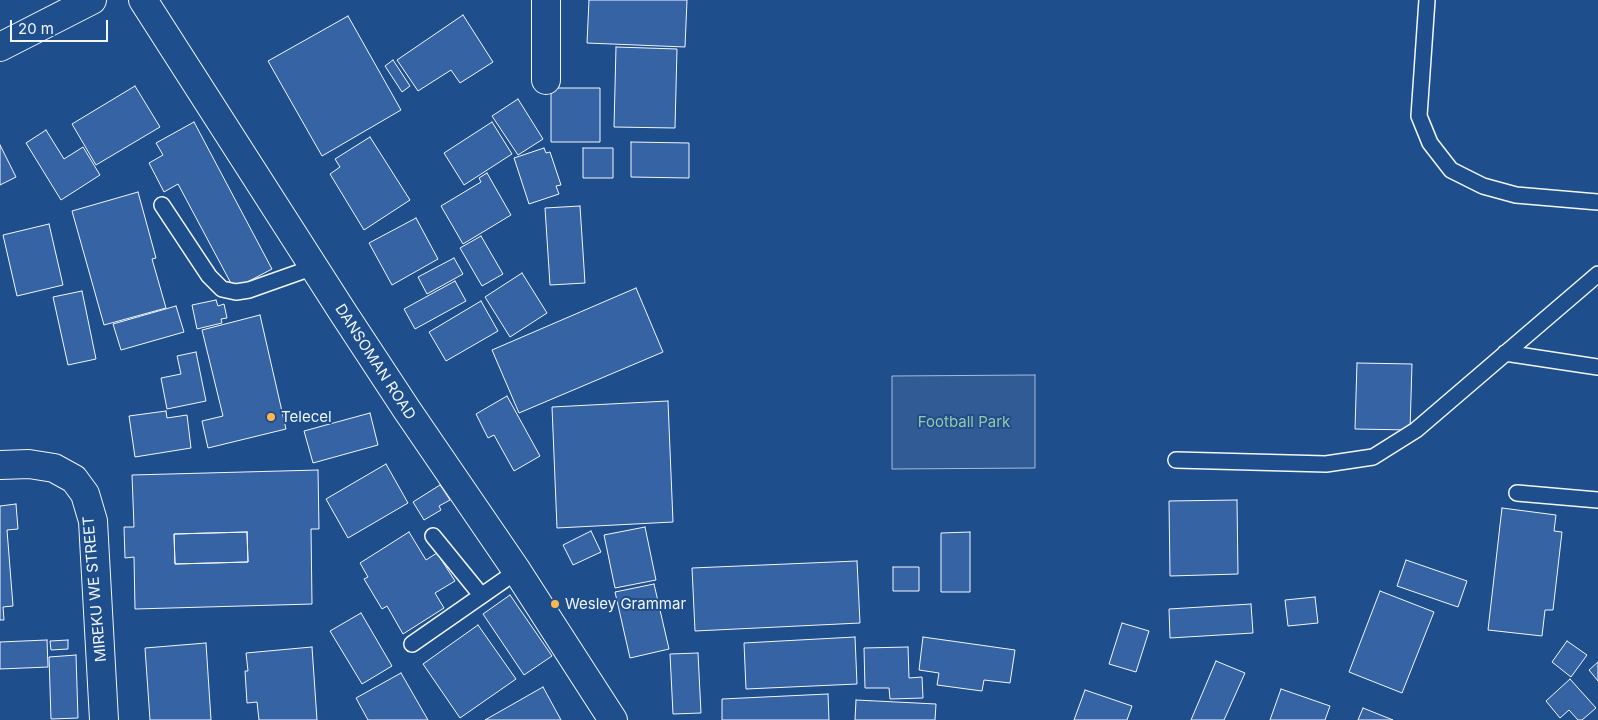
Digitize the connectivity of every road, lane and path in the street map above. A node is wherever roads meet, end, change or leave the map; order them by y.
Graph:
1 (92, 0) edge
2 (143, 0) edge
3 (546, 0) edge
4 (1427, 0) edge
5 (0, 47) edge
6 (546, 80) dead end
7 (1598, 202) edge
8 (162, 204) dead end
9 (314, 267) junction
10 (1598, 274) edge
11 (1505, 353) junction
12 (1598, 367) edge
13 (1176, 460) dead end
14 (0, 465) edge
15 (1517, 493) dead end
16 (1598, 500) edge
17 (433, 536) dead end
18 (517, 571) junction
19 (482, 595) junction
20 (412, 644) dead end
21 (104, 720) edge
22 (612, 720) edge

1 - 5 main road
2 - 9 main road, DANSOMAN ROAD
3 - 6 main road
4 - 7 lane
8 - 9 lane
9 - 18 main road, DANSOMAN ROAD
10 - 11 lane
11 - 12 lane
11 - 13 lane
14 - 21 main road, MIREKU WE STREET
15 - 16 lane
17 - 19 lane
18 - 19 lane
18 - 22 main road, DANSOMAN ROAD
19 - 20 lane

